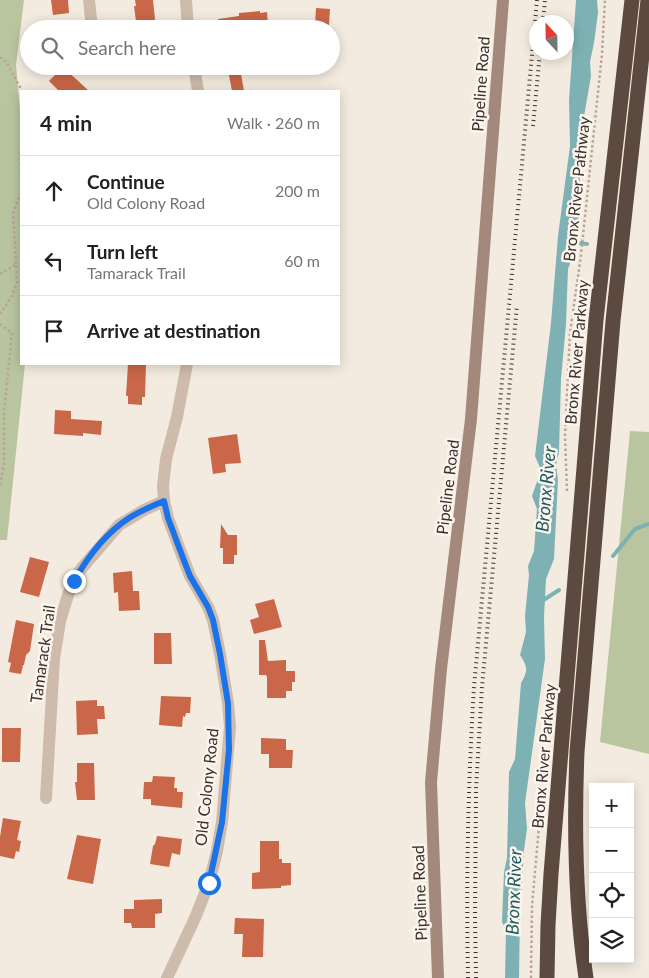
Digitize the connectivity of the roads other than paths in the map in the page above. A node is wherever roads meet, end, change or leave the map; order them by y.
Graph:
1 (90, 0) edge
2 (186, 0) edge
3 (503, 0) edge
4 (632, 0) edge
5 (648, 0) edge
6 (91, 20) edge
7 (187, 20) edge
8 (649, 72) edge
9 (195, 75) edge
10 (198, 90) edge
11 (634, 128) junction
12 (187, 365) edge
13 (164, 501) junction
14 (46, 798) dead end
15 (167, 978) edge
16 (438, 978) edge
17 (547, 978) edge
18 (586, 978) edge

1 - 6 street
2 - 7 street
3 - 16 street, Pipeline Road
4 - 17 highway, Bronx River Parkway
5 - 11 highway, Bronx River Parkway
8 - 11 highway
9 - 10 street
11 - 18 highway, Bronx River Parkway
12 - 13 street, Old Colony Road
13 - 14 street, Tamarack Trail
13 - 15 street, Old Colony Road

